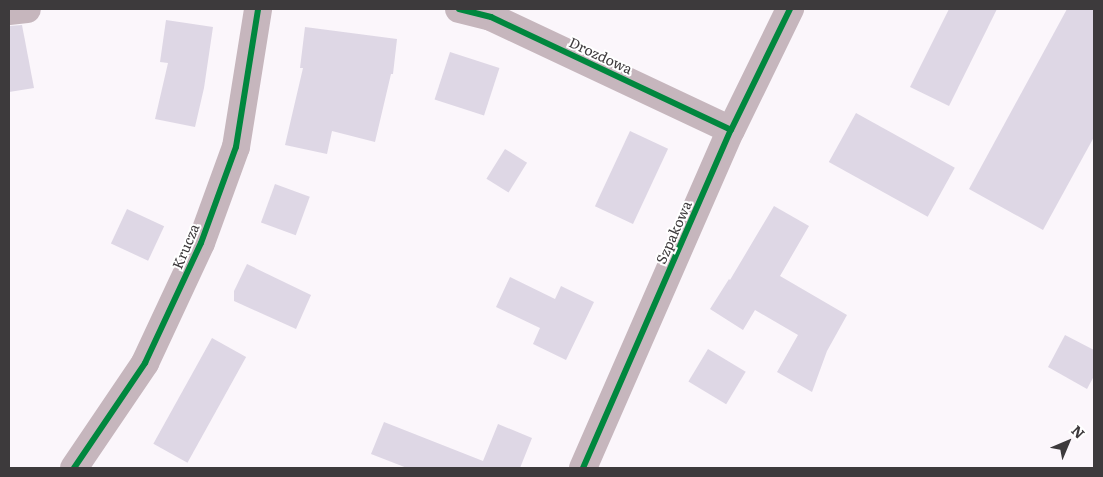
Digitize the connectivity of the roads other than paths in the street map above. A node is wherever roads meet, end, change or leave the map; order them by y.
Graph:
1 (27, 9) edge
2 (258, 9) edge
3 (459, 9) edge
4 (790, 9) edge
5 (9, 11) edge
6 (493, 13) edge
7 (731, 130) junction
8 (74, 468) edge
9 (583, 468) edge

1 - 5 street
2 - 8 street, Krucza
3 - 6 street, Drozdowa
4 - 7 street, Szpakowa
6 - 7 street, Drozdowa
7 - 9 street, Szpakowa

